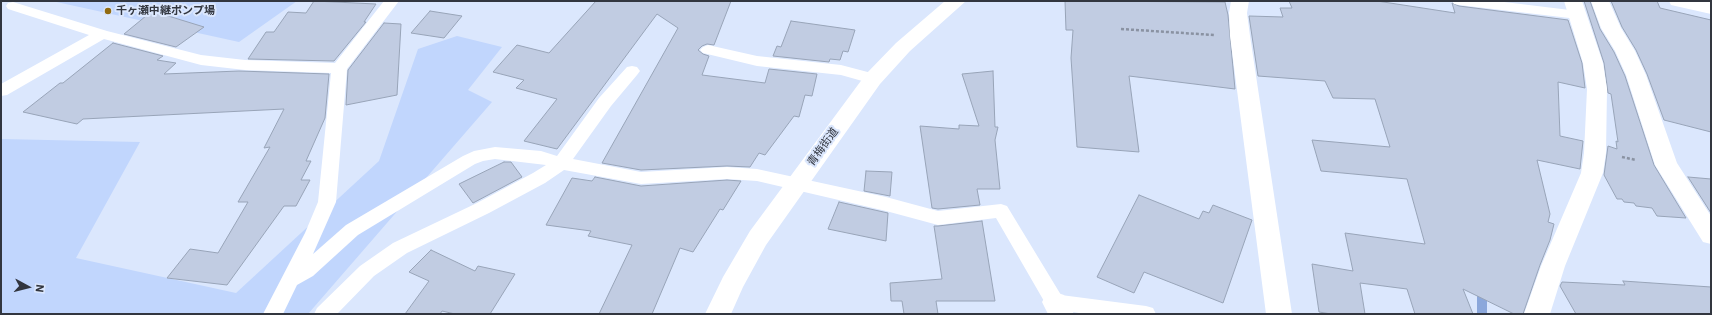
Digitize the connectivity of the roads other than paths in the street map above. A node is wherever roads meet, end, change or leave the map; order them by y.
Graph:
1 (392, 1) edge
2 (956, 1) edge
3 (1240, 1) edge
4 (1459, 1) edge
5 (1600, 1) edge
6 (1678, 1) edge
7 (12, 7) edge
8 (1576, 8) edge
9 (1711, 8) edge
10 (102, 34) junction
11 (708, 50) dead end
12 (339, 68) junction
13 (632, 71) dead end
14 (873, 79) junction
15 (1, 91) edge
16 (560, 163) junction
17 (797, 183) junction
18 (1711, 235) edge
19 (290, 280) junction
20 (1058, 308) edge
21 (273, 314) edge
22 (324, 314) edge
23 (718, 314) edge
24 (1146, 314) edge
25 (1279, 314) edge
26 (1537, 314) edge

1 - 12 lane
2 - 14 street, 青梅街道
3 - 25 street
4 - 8 lane
5 - 18 street
6 - 9 street
7 - 10 lane
8 - 26 street
10 - 12 lane
10 - 15 lane
11 - 14 lane
12 - 19 lane
13 - 16 lane
14 - 17 street, 青梅街道
16 - 17 lane
16 - 19 lane
16 - 22 lane
17 - 20 lane
17 - 23 street, 青梅街道
19 - 21 lane
20 - 24 lane

